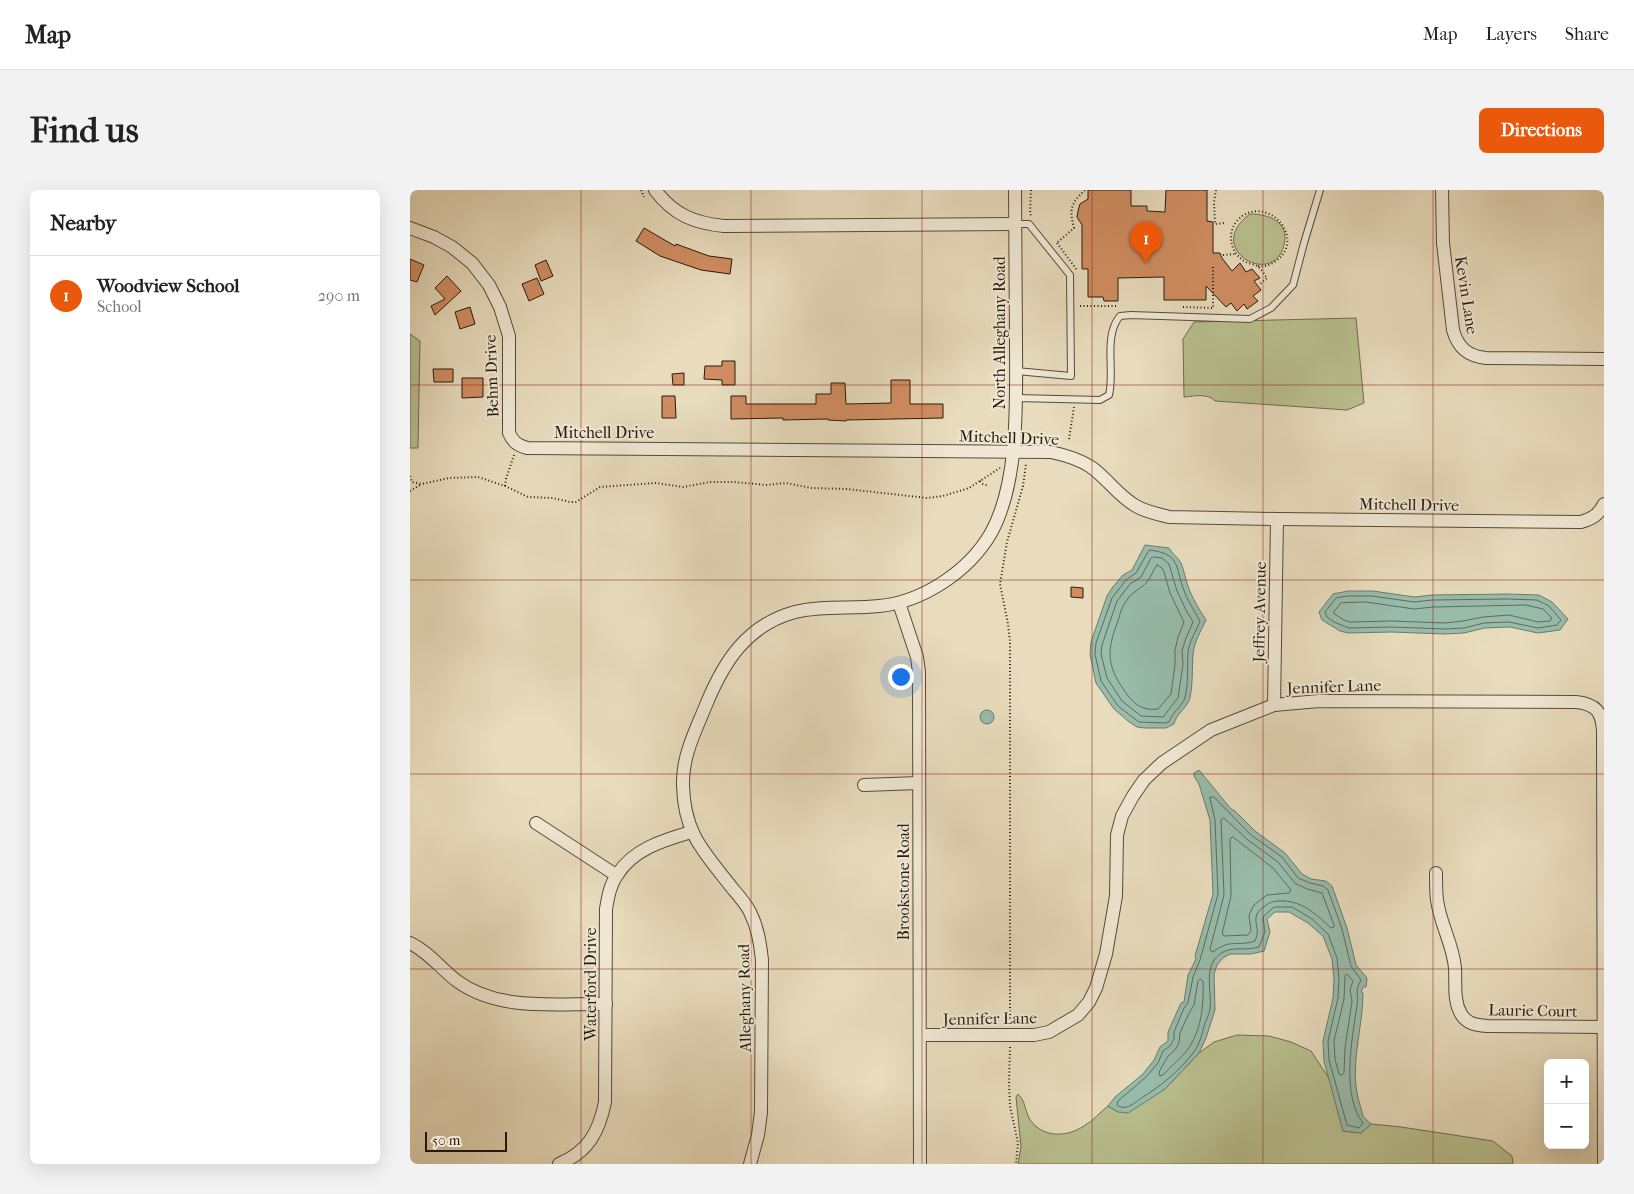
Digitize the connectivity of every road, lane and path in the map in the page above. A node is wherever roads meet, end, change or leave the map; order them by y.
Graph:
1 (655, 190) edge
2 (1016, 190) edge
3 (1030, 190) edge
4 (1085, 190) edge
5 (1216, 190) edge
6 (1320, 190) edge
7 (1442, 190) edge
8 (1208, 202) dead end
9 (1214, 202) junction
10 (1037, 221) dead end
11 (1224, 223) dead end
12 (1015, 224) junction
13 (410, 228) edge
14 (1057, 243) dead end
15 (1236, 254) junction
16 (1223, 256) dead end
17 (1258, 266) junction
18 (1260, 284) dead end
19 (1077, 306) dead end
20 (1118, 306) dead end
21 (1604, 359) edge
22 (1016, 371) junction
23 (1016, 398) junction
24 (515, 443) junction
25 (1012, 452) junction
26 (1026, 452) junction
27 (1011, 467) junction
28 (1026, 468) junction
29 (410, 476) edge
30 (980, 481) junction
31 (412, 482) junction
32 (422, 484) junction
33 (505, 486) junction
34 (989, 486) dead end
35 (410, 491) edge
36 (1601, 509) edge
37 (1277, 519) junction
38 (899, 603) junction
39 (1274, 705) junction
40 (919, 783) junction
41 (864, 785) dead end
42 (536, 823) dead end
43 (1604, 830) edge
44 (691, 832) junction
45 (1436, 873) dead end
46 (616, 875) junction
47 (410, 943) edge
48 (606, 1004) junction
49 (1604, 1027) edge
50 (920, 1035) junction
51 (1010, 1036) junction
52 (559, 1164) edge
53 (750, 1164) edge
54 (920, 1164) edge
55 (1016, 1164) edge
56 (1604, 1164) edge

1 - 12 street
2 - 12 street, North Alleghany Road
3 - 10 path
4 - 14 path
5 - 9 path
6 - 23 lane
7 - 21 street, Kevin Lane
8 - 9 path
9 - 11 path
12 - 22 street, North Alleghany Road
12 - 22 lane
13 - 24 street, Behm Drive
15 - 16 path
15 - 17 path
15 - 17 path
17 - 18 path
19 - 20 path
22 - 23 street, North Alleghany Road
23 - 25 street, North Alleghany Road
24 - 25 street, Mitchell Drive
24 - 33 path
25 - 26 street, Mitchell Drive
25 - 27 street, North Alleghany Road
26 - 28 path
26 - 37 street, Mitchell Drive
27 - 28 path
27 - 30 path
27 - 38 street, North Alleghany Road
28 - 51 path
29 - 31 path
30 - 33 path
30 - 34 path
31 - 32 path
31 - 35 path
32 - 33 path
32 - 35 path
36 - 37 street, Mitchell Drive
37 - 39 street, Jeffrey Avenue
38 - 40 street, Brookstone Road
38 - 44 street, Alleghany Road
39 - 43 street, Jennifer Lane
39 - 51 street, Jennifer Lane
40 - 41 street
40 - 50 street, Brookstone Road
42 - 46 street
43 - 49 street, Jennifer Lane
44 - 46 street, Waterford Drive
44 - 53 street, Alleghany Road
45 - 49 street, Laurie Court
46 - 48 street, Waterford Drive
47 - 48 street
48 - 52 street, Waterford Drive
49 - 56 street, Jennifer Lane
50 - 51 street, Jennifer Lane
50 - 54 street, Brookstone Road
51 - 55 path

